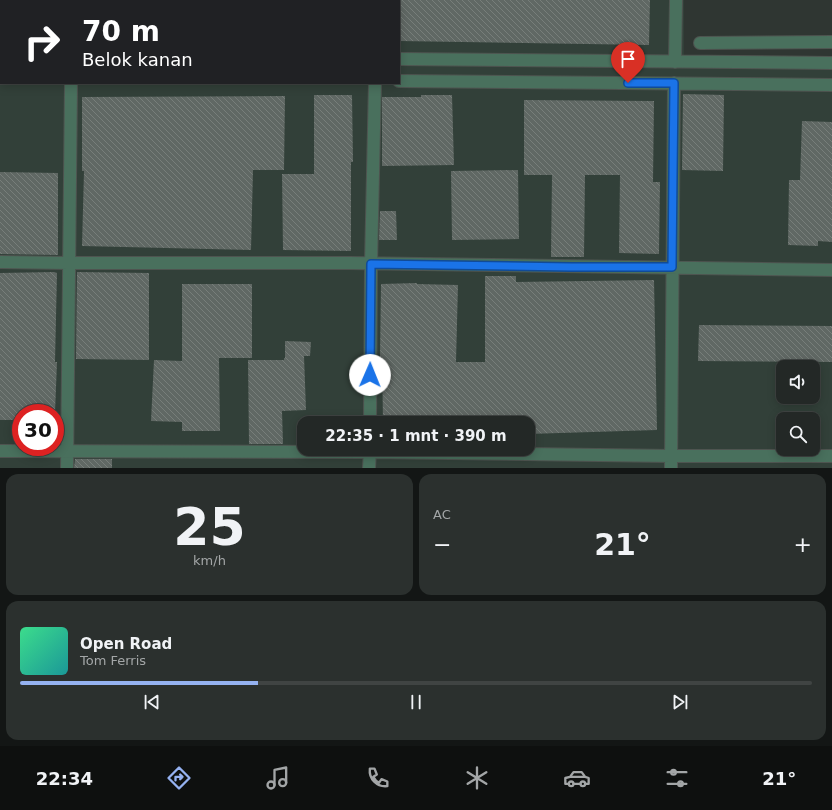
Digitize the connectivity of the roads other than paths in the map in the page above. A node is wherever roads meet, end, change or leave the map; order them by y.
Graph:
1 (676, 0) edge
2 (832, 42) edge
3 (700, 43) dead end
4 (400, 59) edge
5 (675, 62) junction
6 (832, 63) edge
7 (400, 81) edge
8 (674, 83) junction
9 (71, 84) edge
10 (375, 84) edge
11 (832, 85) edge
12 (0, 262) edge
13 (69, 263) junction
14 (371, 264) junction
15 (672, 267) junction
16 (832, 270) edge
17 (370, 416) edge
18 (0, 451) edge
19 (297, 451) edge
20 (68, 452) junction
21 (535, 454) edge
22 (370, 456) edge
23 (671, 456) junction
24 (832, 456) edge
25 (67, 468) edge
26 (369, 468) edge
27 (671, 468) edge

1 - 5 street
2 - 3 street
4 - 5 street
5 - 6 street
7 - 8 street
8 - 11 street
8 - 15 street
9 - 13 street
10 - 14 street
12 - 13 street
13 - 14 street
13 - 20 street
14 - 15 street
14 - 17 street
15 - 16 street
15 - 23 street
18 - 20 street
19 - 20 street
20 - 25 street
21 - 23 street
22 - 26 street
23 - 24 street
23 - 27 street

